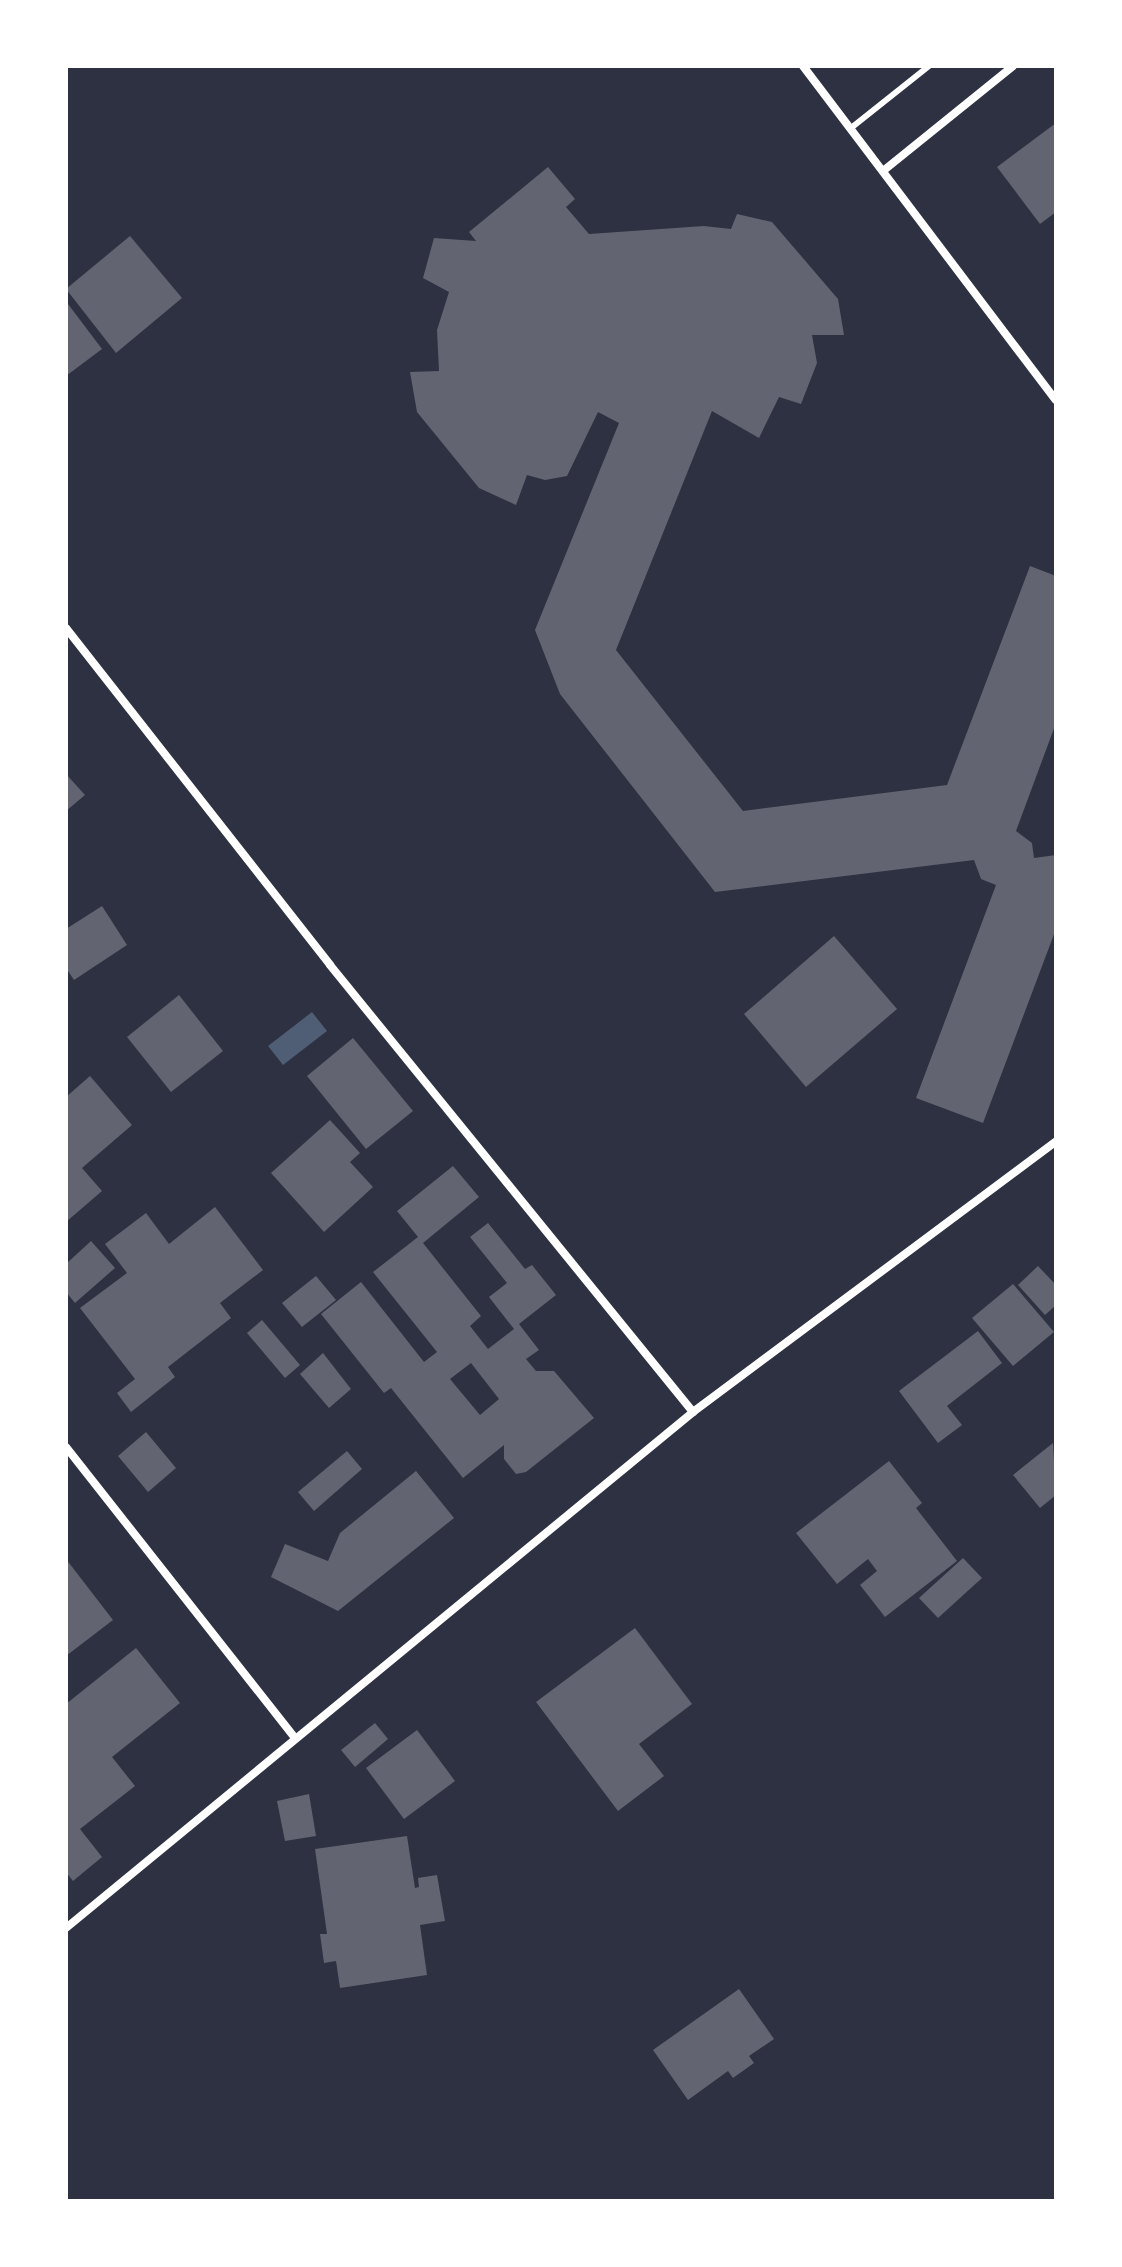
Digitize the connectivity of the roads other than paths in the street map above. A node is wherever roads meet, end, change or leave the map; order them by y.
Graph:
1 (803, 66) edge
2 (929, 66) edge
3 (1013, 66) edge
4 (851, 128) junction
5 (883, 171) junction
6 (1056, 400) edge
7 (66, 628) edge
8 (1056, 1141) edge
9 (693, 1412) junction
10 (66, 1447) edge
11 (294, 1737) junction
12 (66, 1928) edge

1 - 4 street
2 - 4 lane
3 - 5 street
4 - 5 street
5 - 6 street
7 - 9 street
8 - 9 street
9 - 11 street
10 - 11 street
11 - 12 street

